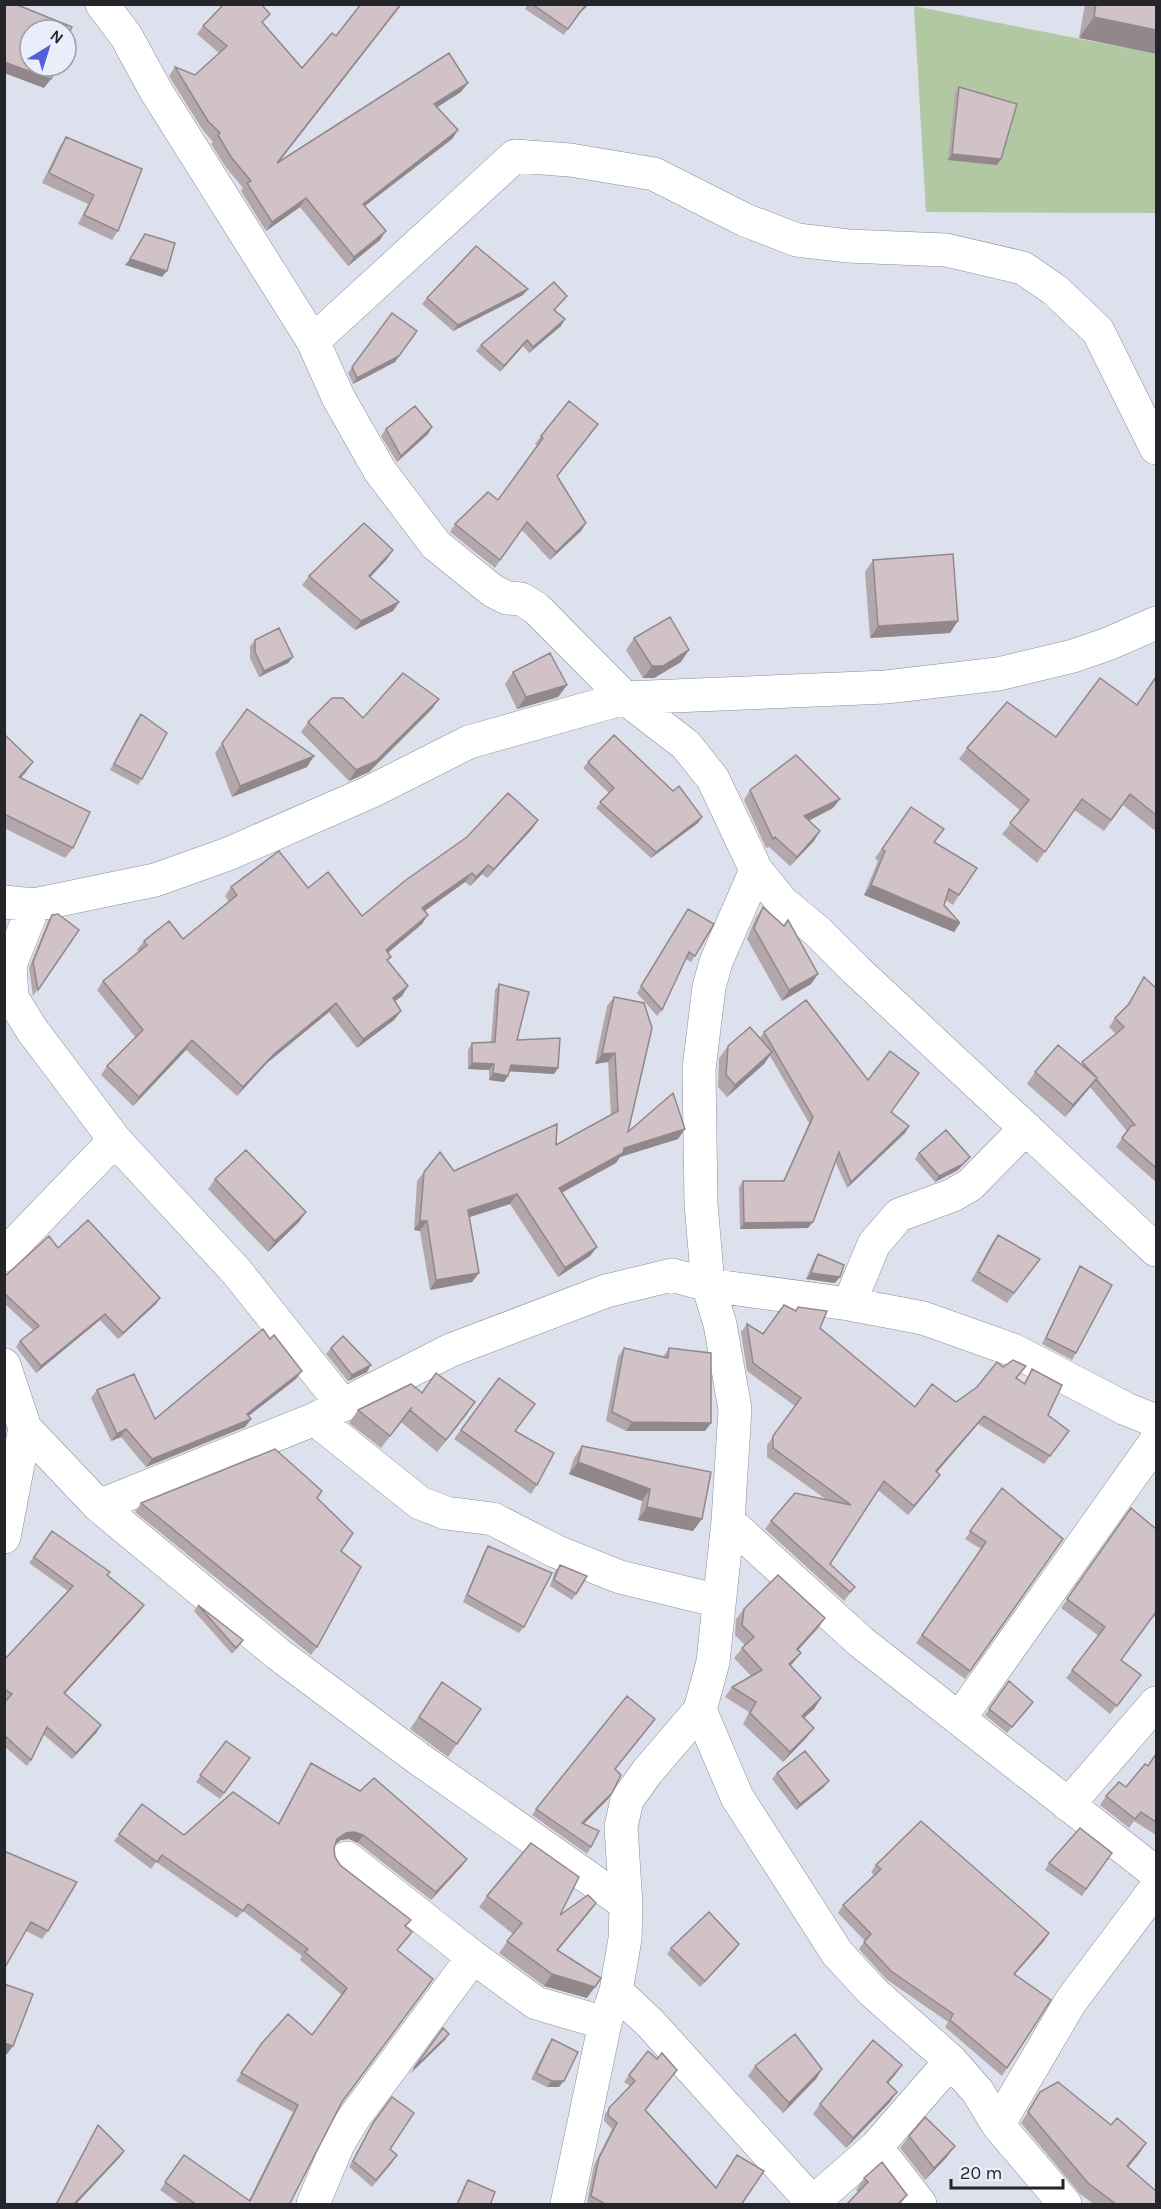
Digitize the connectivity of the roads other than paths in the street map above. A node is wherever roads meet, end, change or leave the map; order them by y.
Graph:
1 (102, 4) edge
2 (313, 341) junction
3 (1156, 448) edge
4 (1156, 623) edge
5 (625, 698) junction
6 (756, 870) junction
7 (19, 904) edge
8 (1026, 1128) junction
9 (115, 1140) junction
10 (1156, 1250) edge
11 (4, 1255) edge
12 (708, 1286) junction
13 (849, 1304) junction
14 (4, 1365) edge
15 (329, 1412) junction
16 (1156, 1421) edge
17 (25, 1428) junction
18 (1156, 1441) edge
19 (99, 1506) junction
20 (728, 1521) junction
21 (4, 1537) edge
22 (719, 1601) junction
23 (1156, 1703) edge
24 (700, 1710) junction
25 (959, 1719) junction
26 (1068, 1805) junction
27 (347, 1858) dead end
28 (1156, 1873) edge
29 (1156, 1888) edge
30 (626, 1904) junction
31 (473, 1957) junction
32 (616, 1991) junction
33 (605, 2023) junction
34 (951, 2061) junction
35 (998, 2125) junction
36 (876, 2146) junction
37 (812, 2204) edge
38 (312, 2205) edge
39 (567, 2205) edge
40 (920, 2205) edge
41 (1065, 2205) edge

1 - 2 street
2 - 3 street
2 - 5 street
4 - 5 street
5 - 6 street
5 - 7 street
6 - 8 street
6 - 12 street
7 - 9 street
8 - 10 street
8 - 13 street
9 - 11 street
9 - 15 street
12 - 13 street
12 - 15 street
12 - 20 street
13 - 16 street
14 - 17 street
15 - 19 street
15 - 22 street
17 - 19 street
17 - 21 street
18 - 25 street
19 - 30 street
20 - 22 street
20 - 25 street
22 - 24 street
23 - 26 street
24 - 30 street
24 - 34 street
25 - 26 street
26 - 28 street
27 - 31 street
29 - 35 street
30 - 32 street
31 - 33 street
31 - 38 street
32 - 33 street
32 - 37 street
33 - 39 street
34 - 35 street
34 - 36 street
35 - 41 street
36 - 37 street
36 - 40 street

